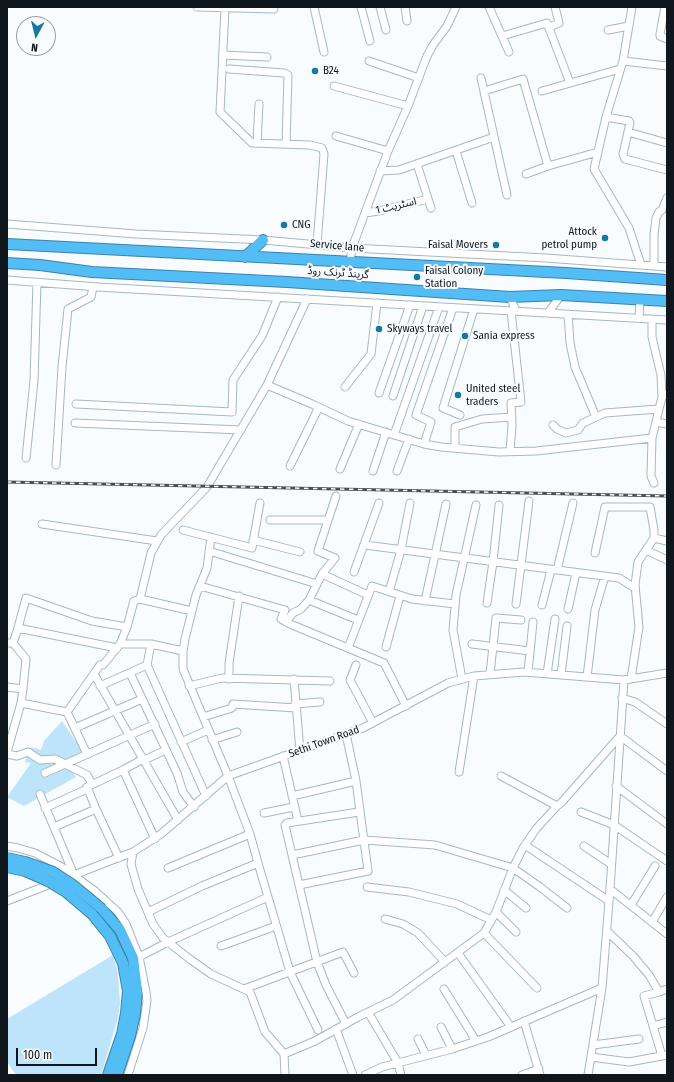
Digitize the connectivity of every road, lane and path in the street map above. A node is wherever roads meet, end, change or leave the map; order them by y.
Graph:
1 (197, 7) edge
2 (314, 7) edge
3 (360, 7) edge
4 (380, 7) edge
5 (405, 7) edge
6 (456, 7) edge
7 (488, 7) edge
8 (555, 7) edge
9 (632, 7) edge
10 (665, 7) edge
11 (225, 8) junction
12 (274, 9) dead end
13 (407, 21) dead end
14 (550, 26) junction
15 (629, 26) junction
16 (386, 30) dead end
17 (608, 30) dead end
18 (502, 36) junction
19 (667, 39) edge
20 (370, 41) dead end
21 (324, 52) dead end
22 (509, 52) dead end
23 (223, 55) junction
24 (258, 57) junction
25 (267, 57) dead end
26 (370, 61) dead end
27 (623, 61) junction
28 (667, 66) edge
29 (229, 68) dead end
30 (620, 69) junction
31 (257, 71) junction
32 (419, 78) junction
33 (481, 78) dead end
34 (570, 83) junction
35 (334, 86) dead end
36 (484, 91) junction
37 (542, 91) dead end
38 (259, 104) dead end
39 (408, 106) junction
40 (606, 117) junction
41 (628, 132) junction
42 (336, 136) dead end
43 (494, 137) junction
44 (667, 142) edge
45 (257, 143) junction
46 (286, 144) junction
47 (388, 151) junction
48 (456, 151) junction
49 (598, 152) junction
50 (417, 164) junction
51 (548, 166) junction
52 (667, 170) edge
53 (380, 171) junction
54 (526, 174) dead end
55 (507, 195) dead end
56 (667, 198) edge
57 (428, 199) junction
58 (472, 202) dead end
59 (431, 208) dead end
60 (365, 213) junction
61 (7, 224) edge
62 (7, 238) edge
63 (263, 240) junction
64 (7, 244) edge
65 (317, 244) junction
66 (94, 248) junction
67 (352, 248) junction
68 (245, 257) junction
69 (571, 260) junction
70 (350, 262) junction
71 (7, 263) edge
72 (642, 265) junction
73 (654, 266) junction
74 (667, 267) edge
75 (7, 268) edge
76 (92, 272) junction
77 (566, 273) junction
78 (7, 280) edge
79 (234, 280) junction
80 (667, 280) edge
81 (37, 282) junction
82 (93, 286) junction
83 (384, 289) junction
84 (233, 294) junction
85 (561, 295) junction
86 (278, 297) junction
87 (510, 297) junction
88 (307, 299) junction
89 (640, 299) junction
90 (667, 301) edge
91 (380, 303) junction
92 (410, 305) junction
93 (423, 306) junction
94 (438, 307) junction
95 (452, 308) junction
96 (474, 309) junction
97 (513, 311) junction
98 (548, 313) junction
99 (568, 314) junction
100 (639, 318) junction
101 (652, 319) junction
102 (667, 320) edge
103 (267, 385) junction
104 (345, 387) dead end
105 (379, 393) dead end
106 (393, 396) dead end
107 (664, 396) edge
108 (76, 404) dead end
109 (318, 407) junction
110 (658, 409) junction
111 (460, 415) dead end
112 (512, 417) junction
113 (596, 417) junction
114 (656, 422) junction
115 (75, 423) dead end
116 (359, 424) junction
117 (667, 424) edge
118 (553, 425) dead end
119 (240, 430) junction
120 (386, 432) junction
121 (394, 435) junction
122 (652, 438) junction
123 (409, 440) junction
124 (424, 444) junction
125 (455, 448) junction
126 (510, 451) junction
127 (26, 458) dead end
128 (56, 465) dead end
129 (290, 466) dead end
130 (340, 469) dead end
131 (373, 470) dead end
132 (397, 471) dead end
133 (654, 483) dead end
134 (336, 496) dead end
135 (529, 501) dead end
136 (573, 502) dead end
137 (260, 503) dead end
138 (379, 503) dead end
139 (410, 503) dead end
140 (446, 504) dead end
141 (476, 505) dead end
142 (499, 505) dead end
143 (270, 520) dead end
144 (328, 520) junction
145 (42, 524) dead end
146 (183, 530) dead end
147 (211, 537) junction
148 (654, 538) junction
149 (253, 540) junction
150 (157, 541) junction
151 (667, 541) edge
152 (365, 545) junction
153 (401, 550) junction
154 (646, 550) junction
155 (209, 551) junction
156 (300, 552) dead end
157 (596, 553) dead end
158 (436, 554) junction
159 (464, 558) junction
160 (667, 560) edge
161 (493, 562) junction
162 (521, 565) junction
163 (554, 570) junction
164 (354, 572) dead end
165 (576, 573) junction
166 (322, 574) junction
167 (605, 576) junction
168 (317, 584) junction
169 (200, 586) junction
170 (635, 588) junction
171 (389, 592) junction
172 (368, 595) junction
173 (239, 596) junction
174 (400, 596) junction
175 (140, 599) junction
176 (309, 600) junction
177 (425, 601) junction
178 (487, 603) dead end
179 (455, 604) junction
180 (516, 604) dead end
181 (542, 605) dead end
182 (568, 609) dead end
183 (192, 611) junction
184 (555, 619) dead end
185 (358, 620) junction
186 (521, 620) dead end
187 (286, 622) junction
188 (533, 622) dead end
189 (567, 626) dead end
190 (127, 627) junction
191 (18, 628) junction
192 (10, 643) edge
193 (151, 644) junction
194 (472, 644) dead end
195 (119, 646) junction
196 (493, 646) junction
197 (386, 647) dead end
198 (348, 648) junction
199 (183, 651) junction
200 (530, 651) junction
201 (147, 665) junction
202 (356, 665) dead end
203 (528, 672) junction
204 (130, 673) junction
205 (667, 673) edge
206 (94, 674) junction
207 (490, 674) junction
208 (547, 674) junction
209 (561, 675) junction
210 (474, 676) junction
211 (587, 677) junction
212 (229, 678) junction
213 (294, 679) junction
214 (462, 679) junction
215 (628, 679) junction
216 (330, 681) dead end
217 (100, 686) junction
218 (189, 686) junction
219 (7, 687) edge
220 (23, 689) junction
221 (622, 698) junction
222 (142, 699) junction
223 (320, 702) dead end
224 (21, 703) junction
225 (296, 706) junction
226 (406, 706) junction
227 (115, 711) junction
228 (67, 712) junction
229 (202, 717) junction
230 (373, 723) junction
231 (155, 724) junction
232 (667, 724) edge
233 (75, 728) junction
234 (208, 730) junction
235 (237, 732) dead end
236 (346, 734) junction
237 (129, 736) junction
238 (620, 736) junction
239 (212, 740) junction
240 (181, 742) junction
241 (166, 750) junction
242 (300, 751) junction
243 (7, 753) edge
244 (87, 754) junction
245 (283, 756) junction
246 (143, 759) junction
247 (65, 764) junction
248 (123, 770) junction
249 (667, 771) edge
250 (459, 772) dead end
251 (45, 774) dead end
252 (228, 776) junction
253 (501, 776) dead end
254 (356, 781) junction
255 (90, 786) junction
256 (616, 786) junction
257 (40, 794) dead end
258 (206, 796) junction
259 (292, 796) junction
260 (557, 806) junction
261 (194, 807) junction
262 (294, 807) junction
263 (46, 808) junction
264 (96, 810) junction
265 (359, 812) junction
266 (581, 812) dead end
267 (264, 813) dead end
268 (178, 820) junction
269 (298, 822) junction
270 (667, 824) edge
271 (614, 825) junction
272 (54, 827) junction
273 (250, 834) junction
274 (155, 839) junction
275 (364, 840) junction
276 (525, 845) junction
277 (7, 846) edge
278 (584, 846) dead end
279 (133, 852) junction
280 (292, 855) junction
281 (7, 858) edge
282 (119, 858) junction
283 (667, 861) edge
284 (258, 863) junction
285 (611, 864) junction
286 (655, 866) dead end
287 (7, 867) edge
288 (168, 868) dead end
289 (513, 868) junction
290 (74, 875) junction
291 (299, 885) junction
292 (367, 887) dead end
293 (610, 889) junction
294 (504, 890) junction
295 (268, 897) junction
296 (667, 897) edge
297 (7, 901) edge
298 (609, 901) junction
299 (631, 906) junction
300 (526, 908) dead end
301 (567, 908) dead end
302 (148, 912) junction
303 (496, 912) junction
304 (385, 920) dead end
305 (491, 920) junction
306 (652, 922) junction
307 (276, 926) junction
308 (607, 931) junction
309 (516, 932) dead end
310 (484, 933) junction
311 (667, 934) edge
312 (168, 942) junction
313 (221, 946) dead end
314 (458, 953) junction
315 (139, 957) junction
316 (317, 962) junction
317 (445, 962) junction
318 (290, 972) junction
319 (354, 973) dead end
320 (537, 988) dead end
321 (602, 988) junction
322 (244, 989) junction
323 (444, 989) dead end
324 (667, 989) edge
325 (659, 992) junction
326 (368, 1012) junction
327 (524, 1021) junction
328 (667, 1022) edge
329 (346, 1024) junction
330 (653, 1026) junction
331 (441, 1027) dead end
332 (511, 1027) junction
333 (318, 1030) dead end
334 (336, 1030) junction
335 (418, 1039) dead end
336 (639, 1039) dead end
337 (476, 1041) junction
338 (593, 1045) junction
339 (452, 1049) junction
340 (284, 1054) junction
341 (426, 1055) junction
342 (664, 1055) edge
343 (591, 1057) junction
344 (398, 1063) junction
345 (382, 1067) junction
346 (539, 1072) edge
347 (108, 1075) edge
348 (117, 1075) edge
349 (128, 1075) edge
350 (285, 1075) edge
351 (353, 1075) edge
352 (365, 1075) edge
353 (384, 1075) edge
354 (402, 1075) edge
355 (522, 1075) edge
356 (588, 1075) edge

1 - 11 street
2 - 21 street
3 - 20 street
4 - 16 street
5 - 13 street
6 - 32 street
7 - 18 street
8 - 14 street
9 - 15 street
10 - 19 street
11 - 12 street
11 - 23 street
14 - 18 street
14 - 34 street
15 - 17 street
15 - 27 street
18 - 22 street
23 - 24 street
23 - 45 street
24 - 25 street
24 - 31 street
26 - 32 street
27 - 28 street
27 - 30 street
29 - 31 street
30 - 34 street
30 - 40 street
31 - 46 street
32 - 39 street
33 - 36 street
34 - 37 street
35 - 39 street
36 - 43 street
36 - 51 street
38 - 45 street
39 - 47 street
40 - 41 street
40 - 49 street
41 - 44 street
41 - 52 street
42 - 47 street
43 - 48 street
43 - 55 street
45 - 46 street
46 - 65 street
47 - 53 street
48 - 50 street
48 - 58 street
49 - 51 street
49 - 72 street
50 - 53 street
50 - 57 street
51 - 54 street
53 - 60 street
56 - 73 street
57 - 59 street
57 - 60 street, اسٹریٹ 1
60 - 67 street
61 - 63 street, Service lane
62 - 66 highway
63 - 65 street, Service lane
63 - 68 highway
64 - 66 highway, گرینڈ ٹرنک روڈ
65 - 67 street, Service lane
66 - 68 highway, گرینڈ ٹرنک روڈ
67 - 69 street, Service lane
67 - 70 street
68 - 70 highway, گرینڈ ٹرنک روڈ
69 - 72 street, Service lane
69 - 77 street
70 - 77 highway, گرینڈ ٹرنک روڈ
71 - 76 highway, گرینڈ ٹرنک روڈ
72 - 73 street, Service lane
73 - 74 street, Service lane
75 - 76 highway
76 - 79 highway, گرینڈ ٹرنک روڈ
77 - 80 highway, گرینڈ ٹرنک روڈ
78 - 81 street
79 - 83 highway, گرینڈ ٹرنک روڈ
79 - 84 street
81 - 82 street
81 - 127 street
82 - 84 street
82 - 128 street
83 - 87 highway, گرینڈ ٹرنک روڈ
83 - 91 street
84 - 86 street
85 - 87 highway, گرینڈ ٹرنک روڈ
85 - 89 highway, گرینڈ ٹرنک روڈ
85 - 98 street
86 - 88 street
86 - 108 street
87 - 97 street
88 - 91 street
88 - 103 street
89 - 90 highway, گرینڈ ٹرنک روڈ
89 - 100 street
91 - 92 street
91 - 104 street
92 - 93 street
92 - 105 street
93 - 94 street
93 - 106 street
94 - 95 street
94 - 121 street
95 - 96 street
95 - 124 street
96 - 97 street
96 - 111 street
97 - 98 street
97 - 112 street
98 - 99 street
99 - 100 street
99 - 113 street
100 - 101 street
101 - 102 street
101 - 107 street
103 - 109 street
103 - 119 street
107 - 110 street
109 - 116 street
109 - 129 street
110 - 113 street
110 - 114 street
112 - 125 street
112 - 126 street
113 - 118 street
114 - 117 street
114 - 122 street
115 - 119 street
116 - 120 street
116 - 130 street
119 - 150 street
120 - 121 street
120 - 131 street
121 - 123 street
122 - 126 street
122 - 133 street
123 - 124 street
123 - 132 street
124 - 125 street
125 - 126 street
134 - 144 street
135 - 162 street
136 - 163 street
137 - 149 street
138 - 152 street
139 - 153 street
140 - 158 street
141 - 159 street
142 - 161 street
143 - 144 street
144 - 166 street
145 - 150 street
146 - 147 street
147 - 149 street
147 - 155 street
148 - 151 street
148 - 154 street
148 - 157 street
149 - 156 street
150 - 175 street
152 - 153 street
152 - 164 street
153 - 158 street
153 - 171 street
154 - 160 street
154 - 170 street
155 - 168 street
155 - 169 street
158 - 159 street
158 - 177 street
159 - 161 street
159 - 179 street
161 - 162 street
161 - 178 street
162 - 163 street
162 - 180 street
163 - 165 street
163 - 181 street
165 - 167 street
165 - 182 street
166 - 168 street
166 - 172 street
167 - 170 street
167 - 211 street
168 - 176 street
169 - 173 street
169 - 183 street
170 - 215 street
171 - 172 street
171 - 174 street
172 - 185 street
173 - 187 street
173 - 212 street
174 - 177 street
174 - 197 street
175 - 183 street
175 - 190 street
176 - 185 street
176 - 187 street
177 - 179 street
179 - 214 street
183 - 199 street
184 - 208 street
185 - 198 street
186 - 196 street
187 - 198 street
188 - 200 street
189 - 209 street
190 - 191 street
190 - 195 street
191 - 192 street
191 - 195 street
192 - 220 street
193 - 195 street
193 - 199 street
193 - 201 street
194 - 196 street
195 - 206 street
196 - 200 street
196 - 207 street
198 - 226 street
199 - 218 street
200 - 203 street
201 - 204 street
201 - 240 street
202 - 230 street
203 - 207 street, Sethi Town Road
203 - 208 street, Sethi Town Road
204 - 217 street
204 - 222 street
205 - 215 street, Sethi Town Road
206 - 217 street
206 - 228 street
207 - 210 street, Sethi Town Road
208 - 209 street, Sethi Town Road
209 - 211 street, Sethi Town Road
210 - 214 street, Sethi Town Road
210 - 250 street
211 - 215 street, Sethi Town Road
212 - 213 street
212 - 218 street
213 - 216 street
213 - 225 street
214 - 226 street, Sethi Town Road
215 - 221 street
217 - 227 street
218 - 229 street
219 - 220 street
220 - 224 street
221 - 232 street
221 - 238 street
222 - 227 street
222 - 231 street
223 - 225 street
224 - 228 street
224 - 243 street
225 - 229 street
225 - 242 street
226 - 230 street, Sethi Town Road
227 - 233 street
227 - 237 street
228 - 233 street
229 - 234 street
230 - 236 street, Sethi Town Road
231 - 237 street
231 - 241 street
233 - 244 street
234 - 239 street
234 - 240 street
235 - 239 street
236 - 242 street, Sethi Town Road
236 - 254 street
237 - 244 street
237 - 246 street
238 - 249 street
238 - 256 street
238 - 260 street
239 - 252 street
240 - 258 street
241 - 246 street
241 - 261 street
242 - 245 street, Sethi Town Road
243 - 247 street
244 - 247 street
245 - 252 street, Sethi Town Road
245 - 259 street
246 - 248 street
246 - 268 street
247 - 251 street
247 - 255 street
248 - 255 street
248 - 274 street
252 - 258 street, Sethi Town Road
252 - 273 street
253 - 260 street
254 - 259 street
254 - 265 street
255 - 263 street
255 - 264 street
256 - 270 street
256 - 271 street
257 - 263 street
258 - 261 street, Sethi Town Road
259 - 262 street
260 - 276 street
261 - 268 street, Sethi Town Road
262 - 267 street
262 - 269 street
263 - 272 street
264 - 272 street
264 - 282 street
265 - 269 street
265 - 275 street
266 - 271 street
268 - 274 street, Sethi Town Road
269 - 280 street
271 - 283 street
271 - 285 street
272 - 290 street
273 - 284 street
273 - 288 street
274 - 279 street, Sethi Town Road
275 - 280 street
275 - 289 street
275 - 291 street
276 - 289 street
276 - 298 street
277 - 290 street
278 - 285 street
279 - 282 street, Sethi Town Road
279 - 302 street
280 - 291 street
281 - 348 highway, bridge
282 - 290 street, Sethi Town Road
284 - 295 street
284 - 302 street
285 - 293 street
286 - 299 street
287 - 347 highway, bridge
289 - 294 street
289 - 301 street
290 - 297 street, Sethi Town Road
290 - 315 street
291 - 316 street
292 - 305 street
293 - 298 street
293 - 299 street
294 - 300 street
294 - 303 street
295 - 307 street
295 - 312 street
296 - 306 street
298 - 308 street
299 - 306 street
302 - 312 street
303 - 305 street
303 - 309 street
304 - 317 street
305 - 310 street
306 - 311 street
307 - 313 street
307 - 318 street
308 - 321 street
308 - 325 street
310 - 314 street
310 - 320 street
312 - 315 street
312 - 322 street
314 - 317 street
314 - 332 street
315 - 349 street
316 - 318 street
316 - 319 street
316 - 329 street
317 - 326 street
318 - 322 street
318 - 333 street
321 - 327 street
321 - 338 street
322 - 340 street
323 - 337 street
324 - 325 street
325 - 330 street
326 - 329 street
326 - 344 street
327 - 332 street
327 - 346 street
328 - 330 street
329 - 334 street
330 - 342 street
331 - 339 street
332 - 337 street
334 - 340 street
334 - 351 street
335 - 341 street
336 - 338 street
337 - 339 street
338 - 343 street
339 - 341 street
340 - 350 street
341 - 344 street
342 - 343 street
343 - 356 street
344 - 345 street
344 - 354 street
345 - 352 street
345 - 353 street
346 - 355 street

